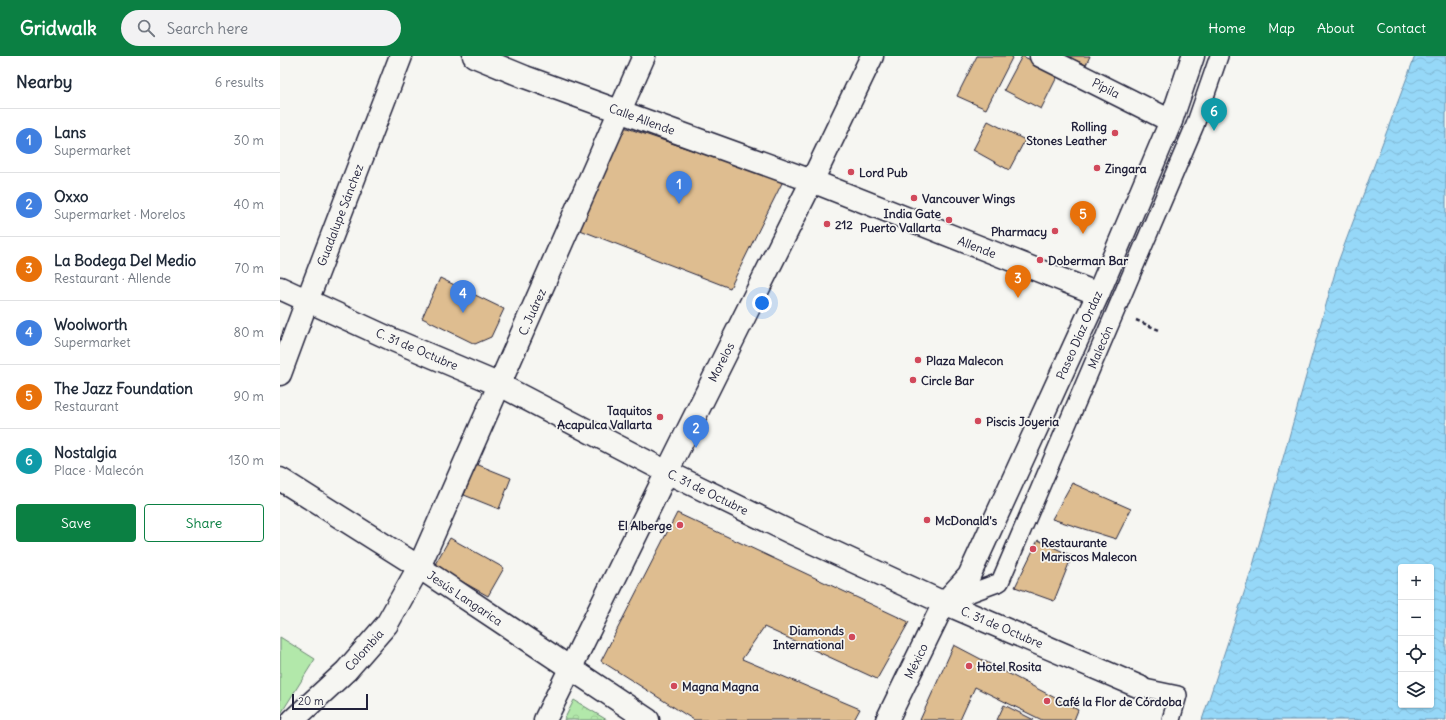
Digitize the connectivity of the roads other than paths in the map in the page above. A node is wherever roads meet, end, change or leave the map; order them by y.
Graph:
1 (401, 56) edge
2 (474, 56) edge
3 (644, 56) edge
4 (872, 56) edge
5 (1041, 56) edge
6 (1193, 56) edge
7 (1219, 56) edge
8 (621, 112) junction
9 (1171, 121) junction
10 (812, 181) junction
11 (280, 288) edge
12 (1098, 294) junction
13 (307, 301) junction
14 (280, 374) edge
15 (500, 385) junction
16 (667, 472) junction
17 (280, 479) edge
18 (419, 568) junction
19 (944, 602) junction
20 (570, 668) junction
21 (1140, 687) joint
22 (293, 720) edge
23 (545, 720) edge
24 (648, 720) edge
25 (887, 720) edge
26 (1171, 720) edge

1 - 13 street, Guadalupe Sánchez
2 - 8 street, Calle Allende
3 - 8 street, C. Juárez
4 - 10 street, Morelos
5 - 9 street, Pípila
6 - 9 street, Paseo Díaz Ordaz
7 - 19 street, Malecón
8 - 10 street, Calle Allende
8 - 15 street, C. Juárez
9 - 12 street, Paseo Díaz Ordaz
10 - 12 street, Allende
10 - 16 street, Morelos
11 - 13 street, C. 31 de Octubre
12 - 19 street, Paseo Díaz Ordaz
13 - 14 street, Guadalupe Sánchez
13 - 15 street, C. 31 de Octubre
15 - 16 street, C. 31 de Octubre
15 - 18 street, C. Juárez
16 - 19 street, C. 31 de Octubre
16 - 20 street, Morelos
17 - 18 street, Jesús Langarica
18 - 20 street, Jesús Langarica
18 - 22 street, Colombia
19 - 21 street, C. 31 de Octubre
19 - 25 street, México
20 - 23 street, Morelos
20 - 24 street, Jesús Langarica
21 - 26 street

